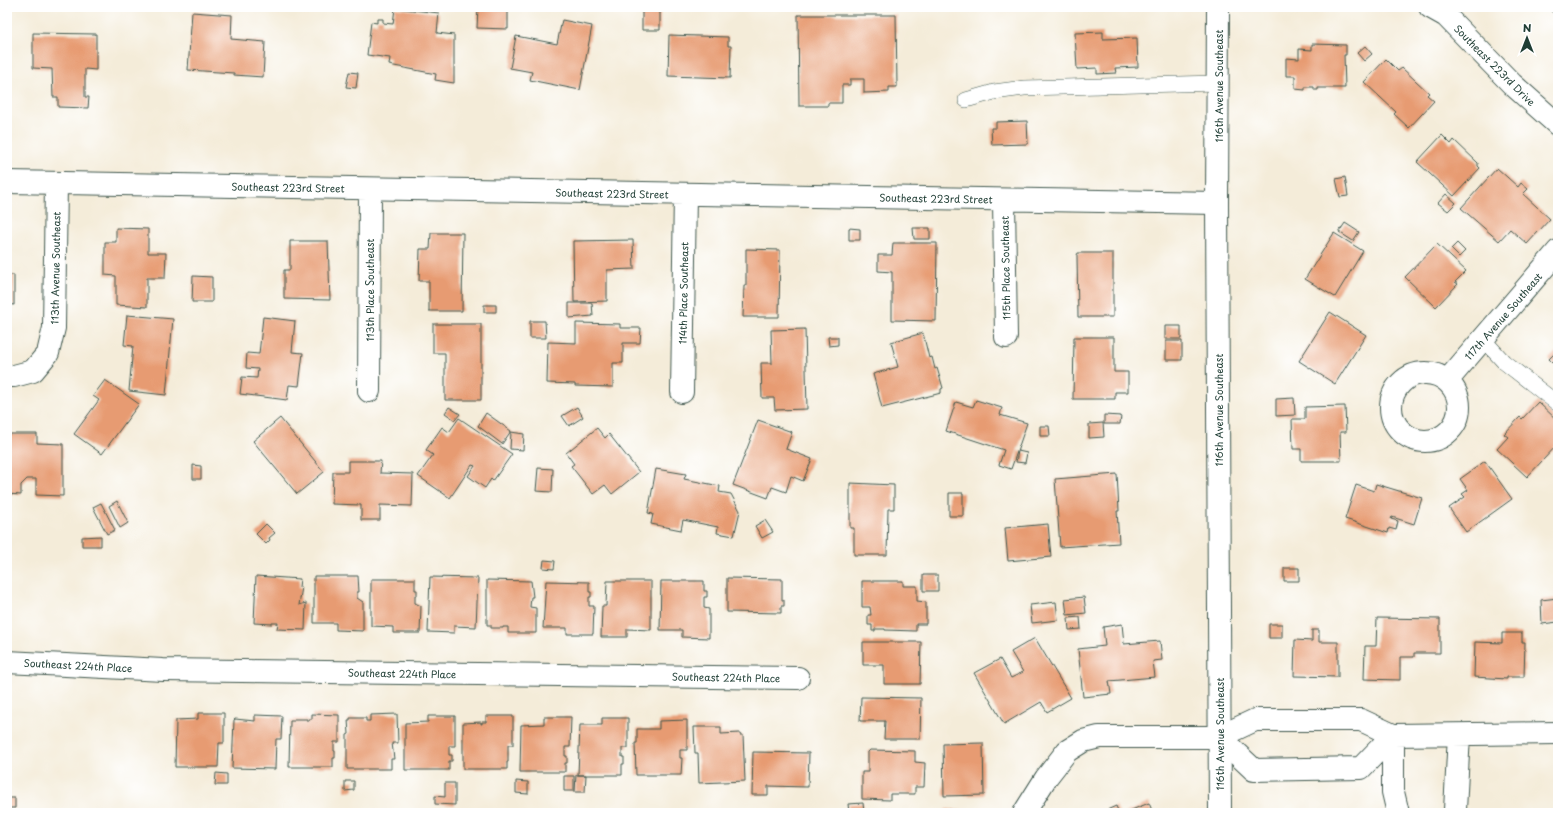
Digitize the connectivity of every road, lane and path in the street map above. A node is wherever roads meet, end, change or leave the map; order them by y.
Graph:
1 (1218, 7) edge
2 (1430, 7) edge
3 (1218, 83) junction
4 (966, 100) dead end
5 (1558, 125) edge
6 (7, 182) edge
7 (56, 183) junction
8 (370, 189) junction
9 (685, 194) junction
10 (1004, 200) junction
11 (1217, 203) junction
12 (1558, 251) edge
13 (1006, 337) dead end
14 (1483, 339) junction
15 (7, 376) edge
16 (1447, 381) dead end
17 (369, 390) dead end
18 (682, 392) dead end
19 (1558, 404) edge
20 (7, 662) edge
21 (798, 678) dead end
22 (1558, 733) edge
23 (1460, 734) junction
24 (1393, 735) junction
25 (1219, 738) junction
26 (1024, 813) edge
27 (1220, 813) edge
28 (1398, 813) edge
29 (1454, 813) edge

1 - 3 street, 116th Avenue Southeast
2 - 5 street, Southeast 223rd Drive
3 - 4 lane
3 - 11 street, 116th Avenue Southeast
6 - 7 street, Southeast 223rd Street
7 - 8 street, Southeast 223rd Street
7 - 15 street, 113th Avenue Southeast
8 - 9 street, Southeast 223rd Street
8 - 17 street, 113th Place Southeast
9 - 10 street, Southeast 223rd Street
9 - 18 street, 114th Place Southeast
10 - 11 street, Southeast 223rd Street
10 - 13 street, 115th Place Southeast
11 - 25 street, 116th Avenue Southeast
12 - 14 street, 117th Avenue Southeast
14 - 16 street, 117th Avenue Southeast
14 - 19 lane
20 - 21 street, Southeast 224th Place
22 - 23 street
23 - 24 street
23 - 29 street
24 - 25 street
24 - 25 street
24 - 28 street
25 - 26 street
25 - 27 street, 116th Avenue Southeast

